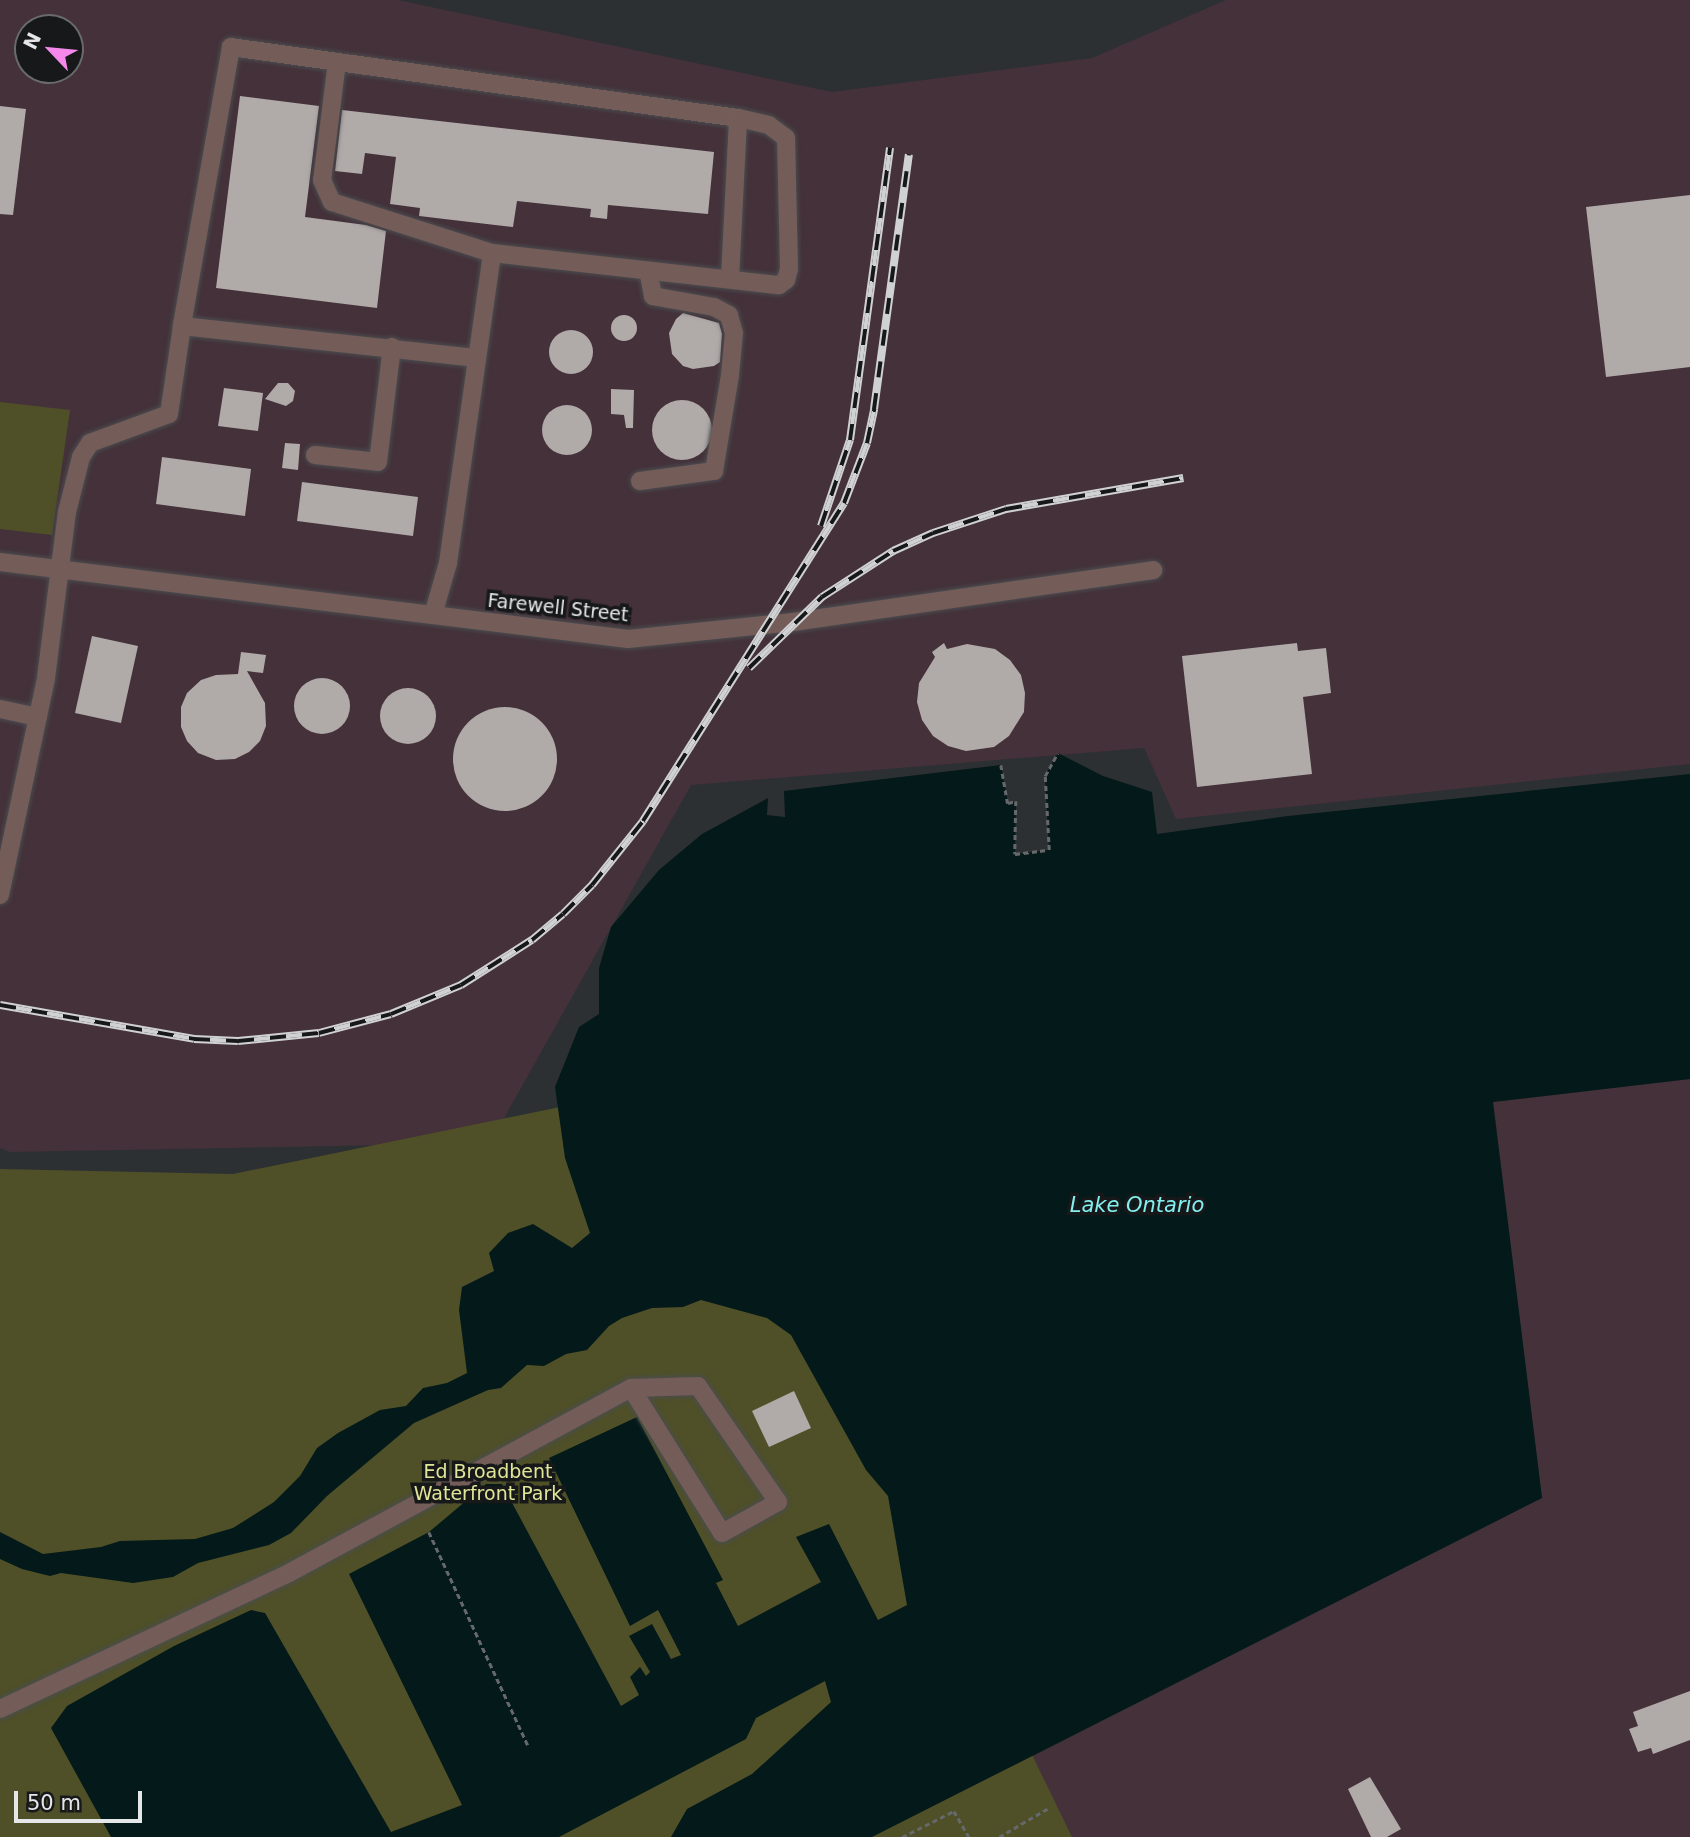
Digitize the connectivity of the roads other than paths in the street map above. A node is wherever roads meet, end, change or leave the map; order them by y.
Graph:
1 (337, 62) junction
2 (738, 118) junction
3 (492, 253) junction
4 (649, 271) junction
5 (730, 278) junction
6 (182, 326) junction
7 (392, 347) junction
8 (475, 358) junction
9 (315, 455) dead end
10 (640, 481) dead end
11 (0, 562) edge
12 (62, 570) junction
13 (1153, 570) dead end
14 (433, 615) junction
15 (0, 709) edge
16 (38, 717) junction
17 (0, 895) edge
18 (631, 1388) junction
19 (0, 1709) edge

1 - 2 street
1 - 3 street
1 - 6 street
2 - 5 street
2 - 5 street
3 - 4 street
3 - 8 street
4 - 5 street
4 - 10 street
6 - 7 street
6 - 12 street
7 - 8 street
7 - 9 street
8 - 14 street
11 - 12 street, Farewell Street
12 - 14 street, Farewell Street
12 - 16 street
13 - 14 street, Farewell Street
15 - 16 street
16 - 17 street
18 - 18 street
18 - 19 street

